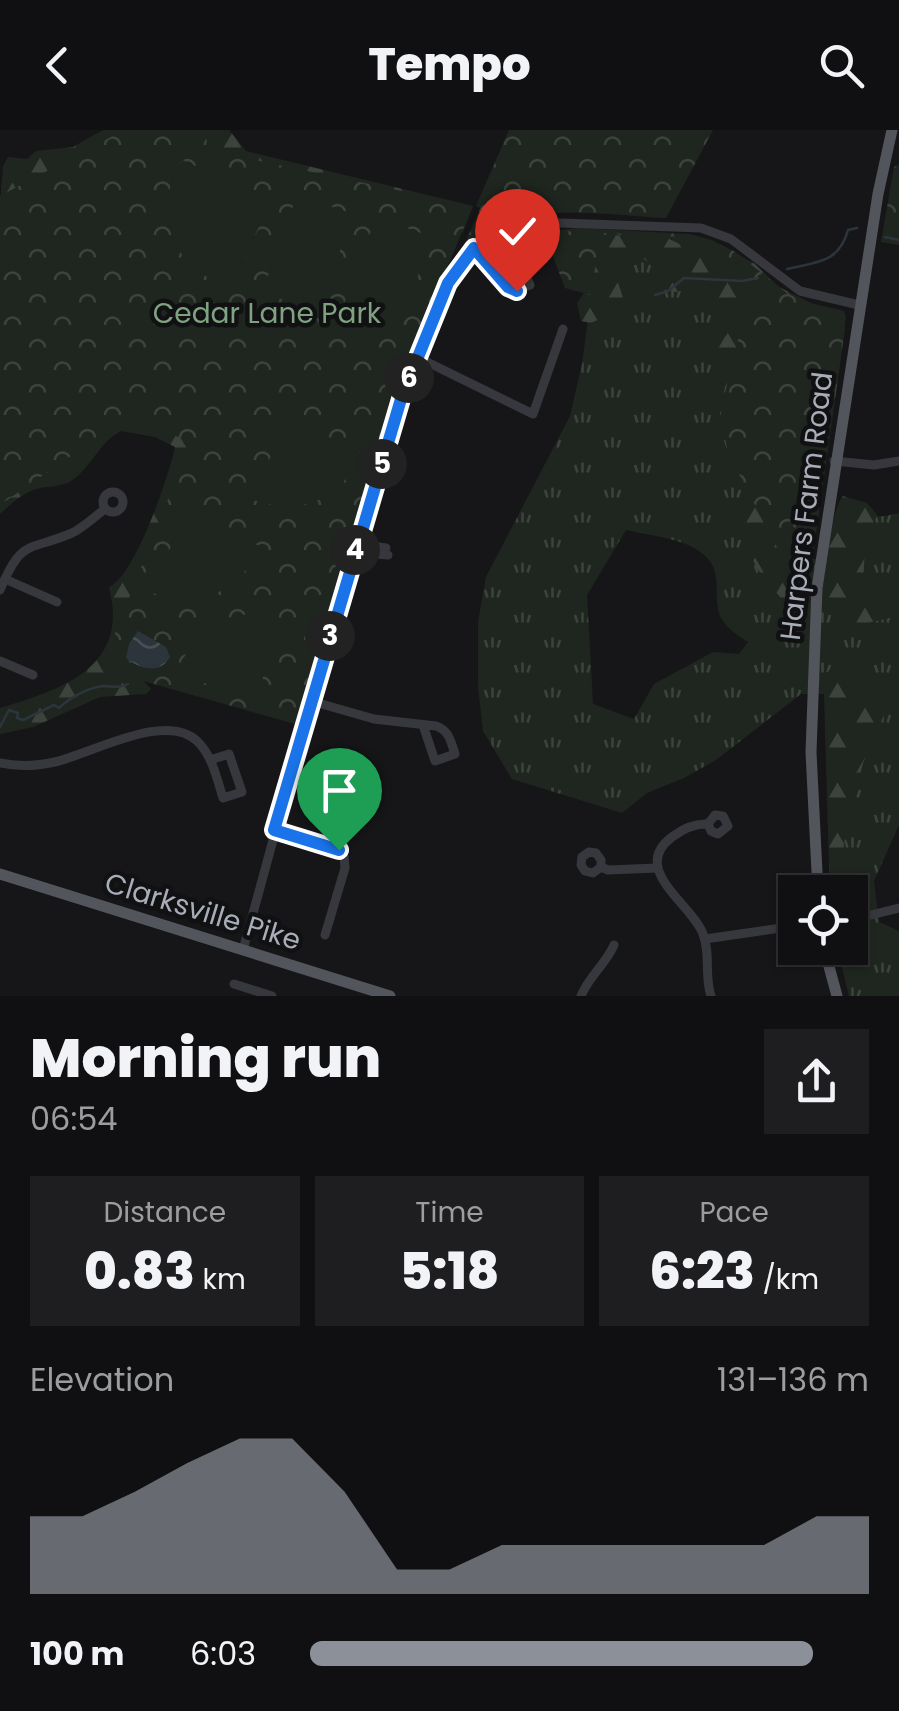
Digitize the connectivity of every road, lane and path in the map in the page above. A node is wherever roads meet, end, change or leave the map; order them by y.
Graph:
1 (892, 130) edge
2 (893, 149) edge
3 (474, 248) junction
4 (493, 270) dead end
5 (860, 304) junction
6 (563, 329) dead end
7 (416, 357) junction
8 (899, 460) edge
9 (834, 461) junction
10 (104, 508) dead end
11 (356, 548) junction
12 (387, 551) dead end
13 (5, 579) junction
14 (0, 590) edge
15 (58, 602) dead end
16 (0, 661) edge
17 (33, 675) dead end
18 (311, 701) junction
19 (423, 725) dead end
20 (210, 760) junction
21 (0, 763) edge
22 (708, 824) dead end
23 (274, 830) junction
24 (600, 867) dead end
25 (657, 868) junction
26 (0, 874) edge
27 (817, 875) edge
28 (899, 908) edge
29 (868, 917) edge
30 (778, 928) edge
31 (326, 935) dead end
32 (706, 939) junction
33 (614, 945) dead end
34 (243, 950) junction
35 (829, 965) edge
36 (234, 984) dead end
37 (272, 996) edge
38 (390, 996) edge
39 (582, 996) edge
40 (710, 996) edge
41 (837, 996) edge

1 - 2 main road, Harpers Farm Road
2 - 5 main road, Harpers Farm Road
3 - 4 street
3 - 5 street
3 - 7 street
5 - 9 main road, Harpers Farm Road
6 - 7 street
7 - 11 street
8 - 9 street
9 - 27 main road, Harpers Farm Road
10 - 13 street
11 - 12 street
11 - 18 street
13 - 14 street
13 - 15 street
16 - 17 street
18 - 19 street
18 - 23 street
20 - 20 street
20 - 21 street
22 - 25 street
23 - 31 street
23 - 34 street
24 - 25 street
25 - 32 street
26 - 34 main road, Clarksville Pike
28 - 29 street
30 - 32 street
32 - 40 street
33 - 39 street
34 - 38 main road, Clarksville Pike
35 - 41 main road
36 - 37 street

